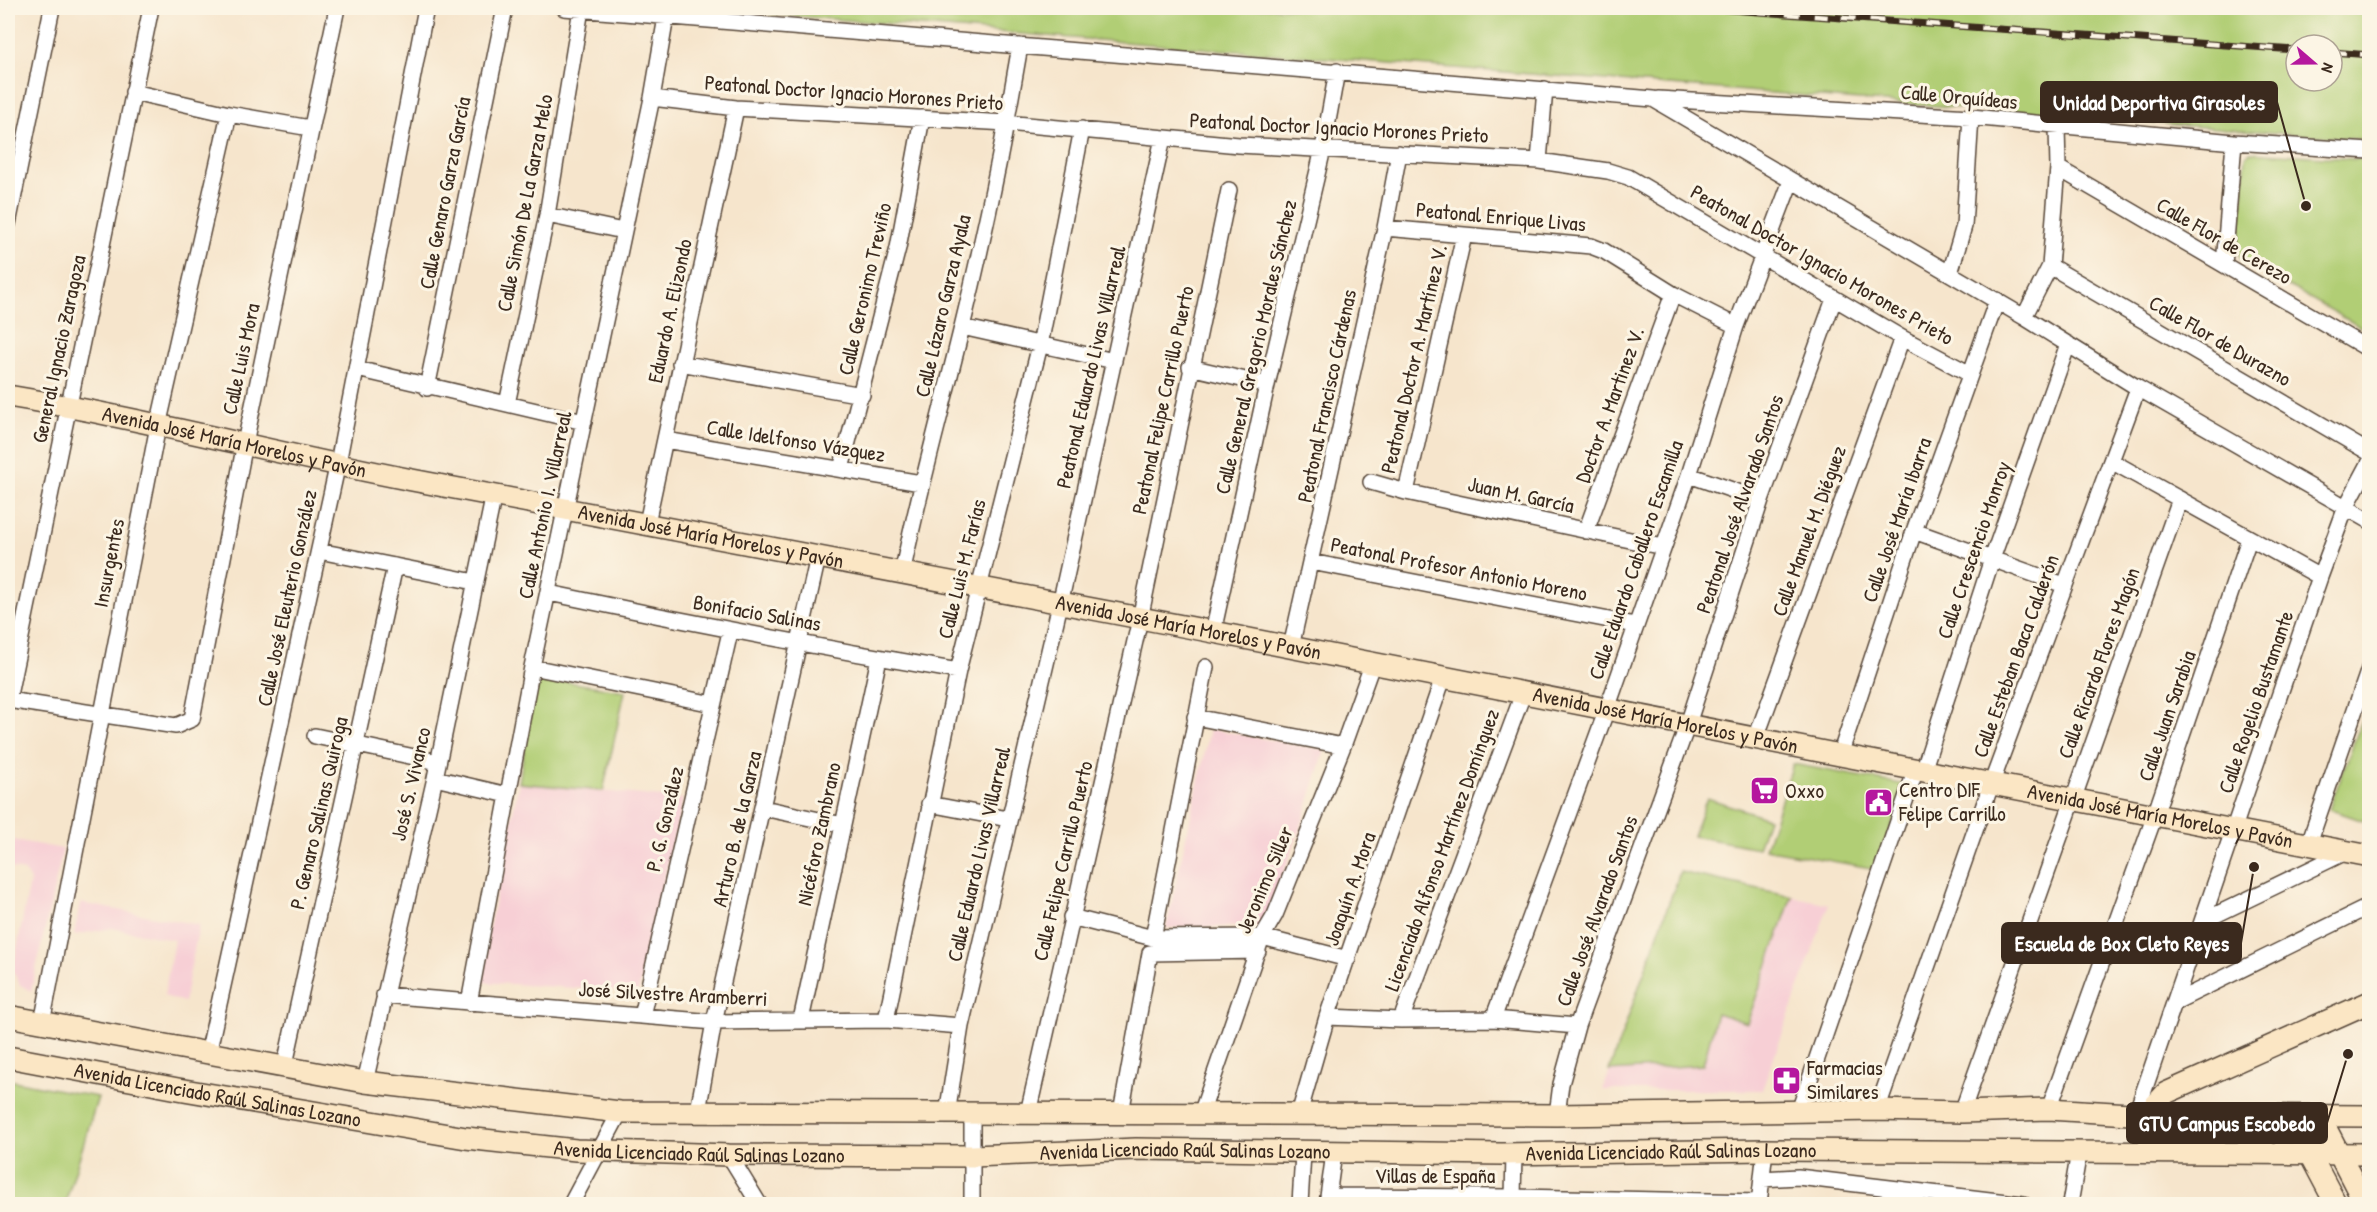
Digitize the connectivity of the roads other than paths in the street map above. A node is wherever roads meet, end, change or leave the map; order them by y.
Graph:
1 (52, 8) edge
2 (151, 8) edge
3 (337, 8) edge
4 (426, 8) edge
5 (505, 8) edge
6 (564, 8) edge
7 (581, 9) edge
8 (666, 17) junction
9 (1020, 46) junction
10 (1337, 71) junction
11 (1545, 89) junction
12 (132, 92) junction
13 (652, 98) junction
14 (1653, 99) junction
15 (736, 108) junction
16 (229, 114) junction
17 (1971, 117) junction
18 (922, 118) junction
19 (1007, 123) junction
20 (2057, 127) junction
21 (310, 128) junction
22 (1082, 129) junction
23 (1163, 138) junction
24 (2234, 142) junction
25 (1323, 149) junction
26 (2370, 151) edge
27 (1399, 153) junction
28 (1539, 161) junction
29 (2058, 168) junction
30 (1791, 181) junction
31 (1229, 190) dead end
32 (547, 215) junction
33 (8, 224) edge
34 (1385, 228) junction
35 (623, 231) junction
36 (1464, 235) junction
37 (1763, 254) junction
38 (2224, 265) junction
39 (2050, 266) junction
40 (1950, 273) junction
41 (1673, 294) junction
42 (1834, 299) junction
43 (1997, 300) junction
44 (2024, 316) junction
45 (962, 327) junction
46 (1736, 327) junction
47 (1902, 338) junction
48 (2068, 344) junction
49 (1040, 345) junction
50 (2370, 350) edge
51 (1114, 362) junction
52 (680, 363) junction
53 (1190, 367) junction
54 (357, 369) junction
55 (1970, 374) junction
56 (1267, 385) junction
57 (427, 388) junction
58 (2138, 388) junction
59 (862, 394) junction
60 (8, 396) edge
61 (507, 404) junction
62 (69, 406) junction
63 (584, 422) junction
64 (158, 426) junction
65 (665, 440) junction
66 (245, 443) junction
67 (2370, 453) edge
68 (2111, 461) junction
69 (2370, 462) edge
70 (338, 464) junction
71 (841, 469) junction
72 (1689, 475) junction
73 (1371, 482) dead end
74 (921, 483) junction
75 (1406, 492) junction
76 (494, 494) junction
77 (2180, 499) junction
78 (1761, 500) junction
79 (567, 507) junction
80 (2346, 507) junction
81 (2370, 521) edge
82 (647, 522) junction
83 (1586, 531) junction
84 (1914, 531) junction
85 (2249, 539) junction
86 (1663, 547) junction
87 (319, 550) junction
88 (818, 557) junction
89 (1992, 559) junction
90 (1311, 562) junction
91 (395, 566) junction
92 (902, 574) junction
93 (2320, 577) junction
94 (476, 582) junction
95 (2064, 585) junction
96 (980, 587) junction
97 (549, 593) junction
98 (1060, 604) junction
99 (1140, 619) junction
100 (1635, 625) junction
101 (730, 632) junction
102 (1213, 632) junction
103 (799, 641) junction
104 (1291, 647) junction
105 (879, 658) junction
106 (1372, 665) junction
107 (2370, 666) edge
108 (532, 667) junction
109 (1206, 667) dead end
110 (958, 671) junction
111 (1443, 678) junction
112 (1523, 694) junction
113 (8, 700) edge
114 (713, 704) junction
115 (1607, 709) junction
116 (100, 715) junction
117 (1195, 717) junction
118 (1688, 724) junction
119 (315, 736) dead end
120 (1756, 738) junction
121 (357, 746) junction
122 (1343, 746) junction
123 (1840, 755) junction
124 (436, 770) junction
125 (1920, 770) junction
126 (1992, 782) junction
127 (508, 795) junction
128 (2073, 798) junction
129 (929, 804) junction
130 (763, 808) junction
131 (2155, 815) junction
132 (1008, 819) junction
133 (843, 825) junction
134 (2234, 830) junction
135 (2308, 846) junction
136 (2346, 852) junction
137 (2370, 856) edge
138 (2370, 906) edge
139 (1071, 917) junction
140 (2203, 921) junction
141 (1260, 944) junction
142 (1152, 945) junction
143 (1348, 959) junction
144 (384, 995) junction
145 (2175, 1002) junction
146 (2370, 1002) edge
147 (469, 1003) junction
148 (8, 1016) edge
149 (642, 1016) junction
150 (1327, 1017) junction
151 (1493, 1019) junction
152 (801, 1020) junction
153 (886, 1020) junction
154 (1401, 1020) junction
155 (714, 1022) junction
156 (42, 1023) junction
157 (960, 1026) junction
158 (1577, 1026) junction
159 (208, 1054) junction
160 (8, 1057) edge
161 (284, 1069) junction
162 (365, 1082) junction
163 (2049, 1109) junction
164 (1877, 1110) junction
165 (698, 1111) junction
166 (1799, 1111) junction
167 (620, 1112) junction
168 (1962, 1112) junction
169 (1029, 1113) junction
170 (1121, 1113) junction
171 (947, 1114) junction
172 (972, 1114) junction
173 (1201, 1114) junction
174 (1299, 1114) junction
175 (2141, 1114) junction
176 (1557, 1115) junction
177 (2370, 1116) edge
178 (2290, 1117) junction
179 (2320, 1117) junction
180 (602, 1150) junction
181 (1764, 1150) junction
182 (2079, 1152) junction
183 (2308, 1152) junction
184 (1303, 1153) junction
185 (1334, 1153) junction
186 (1514, 1154) junction
187 (2337, 1154) junction
188 (2370, 1154) edge
189 (729, 1155) junction
190 (973, 1156) junction
191 (1762, 1179) junction
192 (1513, 1197) junction
193 (1327, 1200) edge
194 (1759, 1203) edge
195 (571, 1204) edge
196 (759, 1204) edge
197 (972, 1204) edge
198 (1300, 1204) edge
199 (2023, 1204) edge
200 (2070, 1204) edge
201 (2336, 1204) edge
202 (2365, 1204) edge

1 - 33 street
2 - 12 street, General Ignacio Zaragoza
3 - 21 street, Calle Luis Mora
4 - 54 street, Calle José Eleuterio González
5 - 57 street, Calle Genaro Garza García
6 - 7 street, Calle Orquídeas
7 - 8 street, Calle Orquídeas
7 - 32 street, Calle Simón De La Garza Melo
8 - 9 street, Calle Orquídeas
8 - 13 street, Calle Antonio I. Villarreal
9 - 10 street, Calle Orquídeas
9 - 19 street, Calle Lázaro Garza Ayala
10 - 11 street, Calle Orquídeas
10 - 25 street, Calle General Gregorio Morales Sánchez
11 - 14 street, Calle Orquídeas
11 - 28 street
12 - 16 street
12 - 62 street, General Ignacio Zaragoza
13 - 15 street, Peatonal Doctor Ignacio Morones Prieto
13 - 35 street, Calle Antonio I. Villarreal
14 - 17 street, Calle Orquídeas
14 - 30 street
15 - 18 street, Peatonal Doctor Ignacio Morones Prieto
15 - 52 street, Eduardo A. Elizondo
16 - 21 street
16 - 64 street, Insurgentes
17 - 20 street, Calle Orquídeas
17 - 40 street
18 - 19 street, Peatonal Doctor Ignacio Morones Prieto
18 - 59 street, Calle Geronimo Treviño
19 - 22 street, Peatonal Doctor Ignacio Morones Prieto
19 - 45 street, Calle Lázaro Garza Ayala
20 - 24 street, Calle Orquídeas
20 - 29 street
21 - 66 street, Calle Luis Mora
22 - 23 street, Peatonal Doctor Ignacio Morones Prieto
22 - 49 street, Calle Luis M. Farías
23 - 25 street, Peatonal Doctor Ignacio Morones Prieto
23 - 51 street, Peatonal Eduardo Livas Villarreal
24 - 26 street, Calle Orquídeas
24 - 38 street
25 - 27 street, Peatonal Doctor Ignacio Morones Prieto
25 - 56 street, Calle General Gregorio Morales Sánchez
27 - 28 street, Peatonal Doctor Ignacio Morones Prieto
27 - 34 street, Peatonal Francisco Cárdenas
28 - 37 street, Peatonal Doctor Ignacio Morones Prieto
29 - 38 street, Calle Flor de Cerezo
29 - 39 street
30 - 37 street, Calle Eduardo Caballero Escamilla
30 - 40 street
31 - 53 street, Peatonal Felipe Carrillo Puerto
32 - 35 street
32 - 61 street, Calle Simón De La Garza Melo
34 - 36 street, Peatonal Enrique Livas
34 - 90 street, Peatonal Francisco Cárdenas
35 - 63 street, Calle Antonio I. Villarreal
36 - 41 street, Peatonal Enrique Livas
36 - 75 street, Peatonal Doctor A. Martínez V.
37 - 42 street, Peatonal Doctor Ignacio Morones Prieto
37 - 46 street, Calle Eduardo Caballero Escamilla
38 - 50 street, Calle Flor de Cerezo
39 - 44 street
39 - 67 street, Calle Flor de Durazno
40 - 43 street
41 - 46 street, Peatonal Enrique Livas
41 - 83 street, Doctor A. Martinez V.
42 - 47 street, Peatonal Doctor Ignacio Morones Prieto
42 - 78 street, Peatonal José Alvarado Santos
43 - 44 street
43 - 55 street, Calle José María Ibarra
44 - 48 street
45 - 49 street
45 - 74 street, Calle Lázaro Garza Ayala
46 - 72 street, Calle Eduardo Caballero Escamilla
47 - 55 street, Peatonal Doctor Ignacio Morones Prieto
47 - 120 street, Calle Manuel M. Diéguez
48 - 58 street
48 - 89 street, Calle Crescencio Monroy
49 - 51 street
49 - 96 street, Calle Luis M. Farías
51 - 98 street, Peatonal Eduardo Livas Villarreal
52 - 59 street
52 - 65 street, Eduardo A. Elizondo
53 - 56 street
53 - 99 street, Peatonal Felipe Carrillo Puerto
54 - 57 street
54 - 70 street, Calle José Eleuterio González
55 - 84 street, Calle José María Ibarra
56 - 102 street, Calle General Gregorio Morales Sánchez
57 - 61 street
58 - 68 street, Calle Esteban Baca Calderón
58 - 80 street
59 - 71 street, Calle Geronimo Treviño
60 - 62 main road, Avenida José María Morelos y Pavón
61 - 63 street
62 - 64 main road, Avenida José María Morelos y Pavón
62 - 113 street, General Ignacio Zaragoza
63 - 79 street, Calle Antonio I. Villarreal
64 - 66 main road, Avenida José María Morelos y Pavón
64 - 116 street, Insurgentes
65 - 71 street, Calle Idelfonso Vázquez
65 - 82 street, Eduardo A. Elizondo
66 - 70 main road, Avenida José María Morelos y Pavón
66 - 116 street, Calle Luis Mora
68 - 77 street
68 - 95 street, Calle Esteban Baca Calderón
69 - 80 street, Calle Rogelio Bustamante
70 - 76 main road, Avenida José María Morelos y Pavón
70 - 87 street, Calle José Eleuterio González
71 - 74 street, Calle Idelfonso Vázquez
72 - 78 street
72 - 86 street, Calle Eduardo Caballero Escamilla
73 - 75 street, Juan M. García
74 - 92 street, Calle Lázaro Garza Ayala
75 - 83 street, Juan M. García
76 - 79 main road, Avenida José María Morelos y Pavón
76 - 94 street, José S. Vivanco
77 - 85 street
77 - 128 street, Calle Ricardo Flores Magón
78 - 118 street, Peatonal José Alvarado Santos
79 - 82 main road, Avenida José María Morelos y Pavón
79 - 97 street, Calle Antonio I. Villarreal
80 - 81 street
80 - 93 street, Calle Rogelio Bustamante
82 - 88 main road, Avenida José María Morelos y Pavón
83 - 86 street, Juan M. García
84 - 89 street
84 - 123 street, Calle José María Ibarra
85 - 93 street
85 - 131 street, Calle Juan Sarabia
86 - 100 street, Calle Eduardo Caballero Escamilla
87 - 91 street
87 - 159 street, Calle José Eleuterio González
88 - 92 main road, Avenida José María Morelos y Pavón
88 - 103 street, Arturo B. de la Garza
89 - 95 street
89 - 125 street, Calle Crescencio Monroy
90 - 100 street, Peatonal Profesor Antonio Moreno
90 - 104 street, Peatonal Francisco Cárdenas
91 - 94 street
91 - 121 street, P. Genaro Salinas Quiroga
92 - 96 main road, Avenida José María Morelos y Pavón
93 - 134 street, Calle Rogelio Bustamante
94 - 124 street, José S. Vivanco
95 - 126 street, Calle Esteban Baca Calderón
96 - 98 main road, Avenida José María Morelos y Pavón
96 - 110 street, Calle Luis M. Farías
97 - 101 street, Bonifacio Salinas
97 - 108 street, Calle Antonio I. Villarreal
98 - 99 main road, Avenida José María Morelos y Pavón
98 - 132 street, Calle Eduardo Livas Villarreal
99 - 102 main road, Avenida José María Morelos y Pavón
99 - 139 street, Calle Felipe Carrillo Puerto
100 - 115 street, Calle Eduardo Caballero Escamilla
101 - 103 street, Bonifacio Salinas
101 - 114 street, P. G. González
102 - 104 main road, Avenida José María Morelos y Pavón
103 - 105 street, Bonifacio Salinas
103 - 130 street, Arturo B. de la Garza
104 - 106 main road, Avenida José María Morelos y Pavón
105 - 110 street, Bonifacio Salinas
105 - 133 street, Nicéforo Zambrano
106 - 111 main road, Avenida José María Morelos y Pavón
106 - 122 street, Jeronimo Siller
107 - 135 street
108 - 114 street
108 - 127 street, Calle Antonio I. Villarreal
109 - 117 street
110 - 129 street, Calle Luis M. Farías
111 - 112 main road, Avenida José María Morelos y Pavón
111 - 143 street, Joaquín A. Mora
112 - 115 main road, Avenida José María Morelos y Pavón
112 - 154 street, Licenciado Alfonso Martínez Domínguez
113 - 116 street
114 - 149 street, P. G. González
115 - 118 main road, Avenida José María Morelos y Pavón
115 - 151 street, Calle Eduardo Caballero Escamilla
116 - 156 street, Insurgentes
117 - 122 street
117 - 142 street
118 - 120 main road, Avenida José María Morelos y Pavón
118 - 158 street, Calle José Alvarado Santos
119 - 121 street
120 - 123 main road, Avenida José María Morelos y Pavón
121 - 124 street
121 - 161 street, P. Genaro Salinas Quiroga
122 - 141 street, Jeronimo Siller
123 - 125 main road, Avenida José María Morelos y Pavón
124 - 127 street
124 - 144 street, José S. Vivanco
125 - 126 main road, Avenida José María Morelos y Pavón
125 - 166 street, Calle Crescencio Monroy
126 - 128 main road, Avenida José María Morelos y Pavón
126 - 164 street, Calle Esteban Baca Calderón
127 - 147 street, Calle Antonio I. Villarreal
128 - 131 main road, Avenida José María Morelos y Pavón
128 - 168 street, Calle Ricardo Flores Magón
129 - 132 street
129 - 153 street, Calle Luis M. Farías
130 - 133 street
130 - 155 street, Arturo B. de la Garza
131 - 134 main road, Avenida José María Morelos y Pavón
131 - 163 street, Calle Juan Sarabia
132 - 157 street, Calle Eduardo Livas Villarreal
133 - 152 street, Nicéforo Zambrano
134 - 135 main road, Avenida José María Morelos y Pavón
134 - 140 street, Calle Rogelio Bustamante
135 - 136 main road, Avenida José María Morelos y Pavón
136 - 137 main road, Avenida José María Morelos y Pavón
136 - 140 street
138 - 145 street
139 - 142 street
139 - 169 street, Calle Felipe Carrillo Puerto
140 - 145 street, Calle Rogelio Bustamante
141 - 142 street
141 - 143 street
141 - 173 street, Jeronimo Siller
142 - 170 street
143 - 150 street, Joaquín A. Mora
144 - 147 street, José Silvestre Aramberri
144 - 162 street, José S. Vivanco
145 - 175 street, Calle Rogelio Bustamante
146 - 175 main road
147 - 149 street, José Silvestre Aramberri
148 - 156 main road, Avenida Licenciado Raúl Salinas Lozano
149 - 155 street, José Silvestre Aramberri
150 - 154 street
150 - 174 street, Joaquín A. Mora
151 - 154 street
151 - 158 street
152 - 153 street, José Silvestre Aramberri
152 - 155 street, José Silvestre Aramberri
153 - 157 street, José Silvestre Aramberri
155 - 165 street, Arturo B. de la Garza
156 - 159 main road, Avenida Licenciado Raúl Salinas Lozano
157 - 171 street, Calle Eduardo Livas Villarreal
158 - 176 street, Calle José Alvarado Santos
159 - 161 main road, Avenida Licenciado Raúl Salinas Lozano
160 - 180 main road, Avenida Licenciado Raúl Salinas Lozano
161 - 162 main road, Avenida Licenciado Raúl Salinas Lozano
162 - 167 main road, Avenida Licenciado Raúl Salinas Lozano
163 - 168 main road, Avenida Licenciado Raúl Salinas Lozano
163 - 175 main road, Avenida Licenciado Raúl Salinas Lozano
164 - 166 main road, Avenida Licenciado Raúl Salinas Lozano
164 - 168 main road, Avenida Licenciado Raúl Salinas Lozano
165 - 167 main road, Avenida Licenciado Raúl Salinas Lozano
165 - 171 main road, Avenida Licenciado Raúl Salinas Lozano
166 - 176 main road, Avenida Licenciado Raúl Salinas Lozano
167 - 180 street
169 - 170 main road, Avenida Licenciado Raúl Salinas Lozano
169 - 172 main road, Avenida Licenciado Raúl Salinas Lozano
170 - 173 main road, Avenida Licenciado Raúl Salinas Lozano
171 - 172 main road, Avenida Licenciado Raúl Salinas Lozano
172 - 190 street
173 - 174 main road, Avenida Licenciado Raúl Salinas Lozano
174 - 176 main road, Avenida Licenciado Raúl Salinas Lozano
175 - 178 main road, Avenida Licenciado Raúl Salinas Lozano
177 - 179 main road, Avenida Licenciado Raúl Salinas Lozano
178 - 179 main road, Avenida Licenciado Raúl Salinas Lozano
178 - 183 main road
179 - 187 main road
180 - 189 main road, Avenida Licenciado Raúl Salinas Lozano
180 - 195 street
181 - 182 main road, Avenida Licenciado Raúl Salinas Lozano
181 - 186 main road, Avenida Licenciado Raúl Salinas Lozano
181 - 191 street
182 - 183 main road, Avenida Licenciado Raúl Salinas Lozano
182 - 200 street
183 - 187 main road, Avenida Licenciado Raúl Salinas Lozano
183 - 201 main road
184 - 185 main road, Avenida Licenciado Raúl Salinas Lozano
184 - 190 main road, Avenida Licenciado Raúl Salinas Lozano
184 - 198 street
185 - 186 main road, Avenida Licenciado Raúl Salinas Lozano
185 - 193 street
186 - 192 street
187 - 188 main road, Avenida Licenciado Raúl Salinas Lozano
187 - 202 main road
189 - 190 main road, Avenida Licenciado Raúl Salinas Lozano
189 - 196 street
190 - 197 street
191 - 194 street
191 - 199 street
192 - 193 street, Villas de España
192 - 194 street, Villas de España

